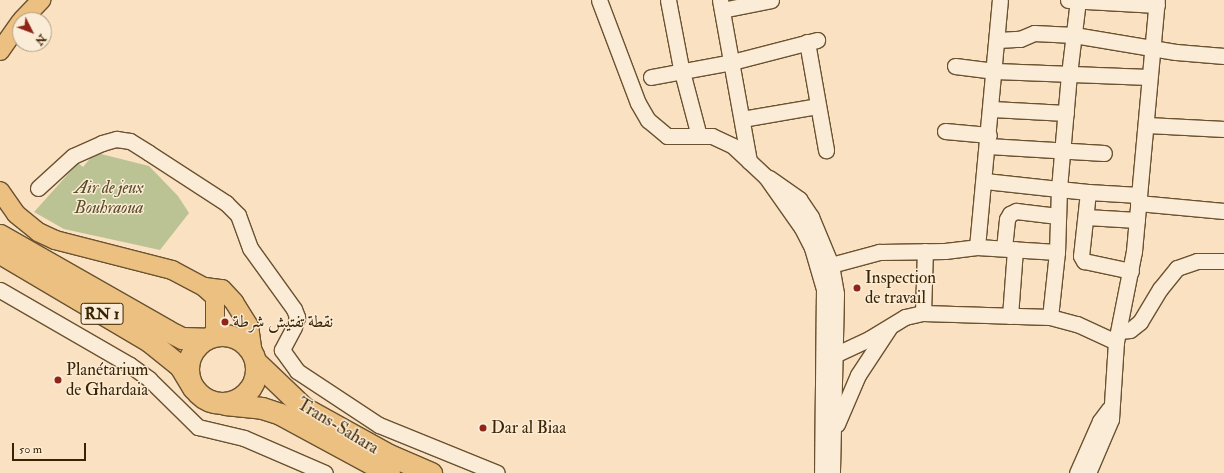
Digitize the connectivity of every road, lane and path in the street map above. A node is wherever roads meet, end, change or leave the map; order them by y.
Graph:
1 (41, 0) edge
2 (599, 0) edge
3 (668, 0) edge
4 (771, 0) edge
5 (1000, 0) edge
6 (1068, 0) edge
7 (1078, 0) edge
8 (1157, 3) edge
9 (721, 5) edge
10 (30, 12) edge
11 (12, 34) edge
12 (1074, 35) junction
13 (998, 40) junction
14 (1153, 48) junction
15 (0, 51) edge
16 (1224, 56) edge
17 (732, 62) junction
18 (955, 66) dead end
19 (995, 71) junction
20 (682, 72) junction
21 (1069, 74) junction
22 (651, 77) dead end
23 (1149, 78) junction
24 (817, 106) junction
25 (992, 109) junction
26 (1066, 113) junction
27 (742, 119) junction
28 (1147, 125) junction
29 (1224, 129) edge
30 (945, 131) dead end
31 (699, 136) junction
32 (989, 140) junction
33 (826, 150) dead end
34 (1062, 150) junction
35 (1104, 153) dead end
36 (749, 161) junction
37 (766, 177) junction
38 (985, 181) junction
39 (38, 188) dead end
40 (1059, 189) junction
41 (0, 191) edge
42 (1088, 192) junction
43 (1139, 199) junction
44 (1224, 211) edge
45 (1058, 216) junction
46 (1086, 217) junction
47 (1137, 220) junction
48 (0, 235) edge
49 (977, 247) junction
50 (1010, 248) junction
51 (925, 251) junction
52 (1057, 252) junction
53 (0, 253) edge
54 (1224, 262) edge
55 (831, 265) junction
56 (1130, 271) junction
57 (204, 287) junction
58 (0, 290) edge
59 (923, 313) junction
60 (1010, 316) junction
61 (1050, 317) junction
62 (890, 326) junction
63 (1118, 336) junction
64 (211, 338) junction
65 (255, 358) junction
66 (829, 358) junction
67 (193, 388) junction
68 (222, 404) junction
69 (832, 441) junction
70 (1094, 447) junction
71 (325, 473) edge
72 (389, 473) edge
73 (431, 473) edge
74 (497, 473) edge
75 (822, 473) edge
76 (832, 473) edge
77 (1077, 473) edge
78 (1088, 473) edge

1 - 10 main road
2 - 31 street
3 - 20 street
4 - 9 street
5 - 13 street
6 - 7 street
7 - 8 street
7 - 12 street
8 - 14 street
9 - 17 street
11 - 15 main road
12 - 13 street
12 - 14 street
12 - 21 street
13 - 19 street
14 - 16 street
14 - 23 street
17 - 20 street
17 - 24 street
17 - 27 street
18 - 19 street
19 - 21 street
19 - 25 street
20 - 22 street
20 - 31 street
21 - 23 street
21 - 26 street
23 - 28 street
24 - 27 street
24 - 33 street
25 - 26 street
25 - 32 street
26 - 34 street
27 - 36 street
28 - 29 street
28 - 43 street
30 - 32 street
31 - 36 street
32 - 34 street
32 - 38 street
34 - 35 street
34 - 40 street
36 - 37 street
37 - 55 street
37 - 66 street
38 - 40 street
38 - 49 street
39 - 74 street
40 - 42 street
40 - 45 street
41 - 57 main road
42 - 43 street
42 - 46 street
43 - 44 street
43 - 47 street
45 - 50 street
45 - 52 street
46 - 47 street
46 - 56 street
47 - 56 street
48 - 64 highway, RN 1
49 - 50 street
49 - 51 street
50 - 52 street
50 - 60 street
51 - 55 street
51 - 59 street
52 - 61 street
53 - 67 highway, RN 1
54 - 63 street
55 - 66 street
56 - 63 street
57 - 64 main road
57 - 65 main road
58 - 71 street
59 - 60 street
59 - 62 street
60 - 61 street
61 - 63 street
62 - 66 street
62 - 69 street
63 - 70 street
64 - 65 highway
64 - 67 highway
65 - 68 highway
65 - 73 highway, Trans-Sahara
66 - 69 street
66 - 75 street
67 - 68 highway
68 - 72 highway, Trans-Sahara
69 - 76 street
70 - 77 street
70 - 78 street

